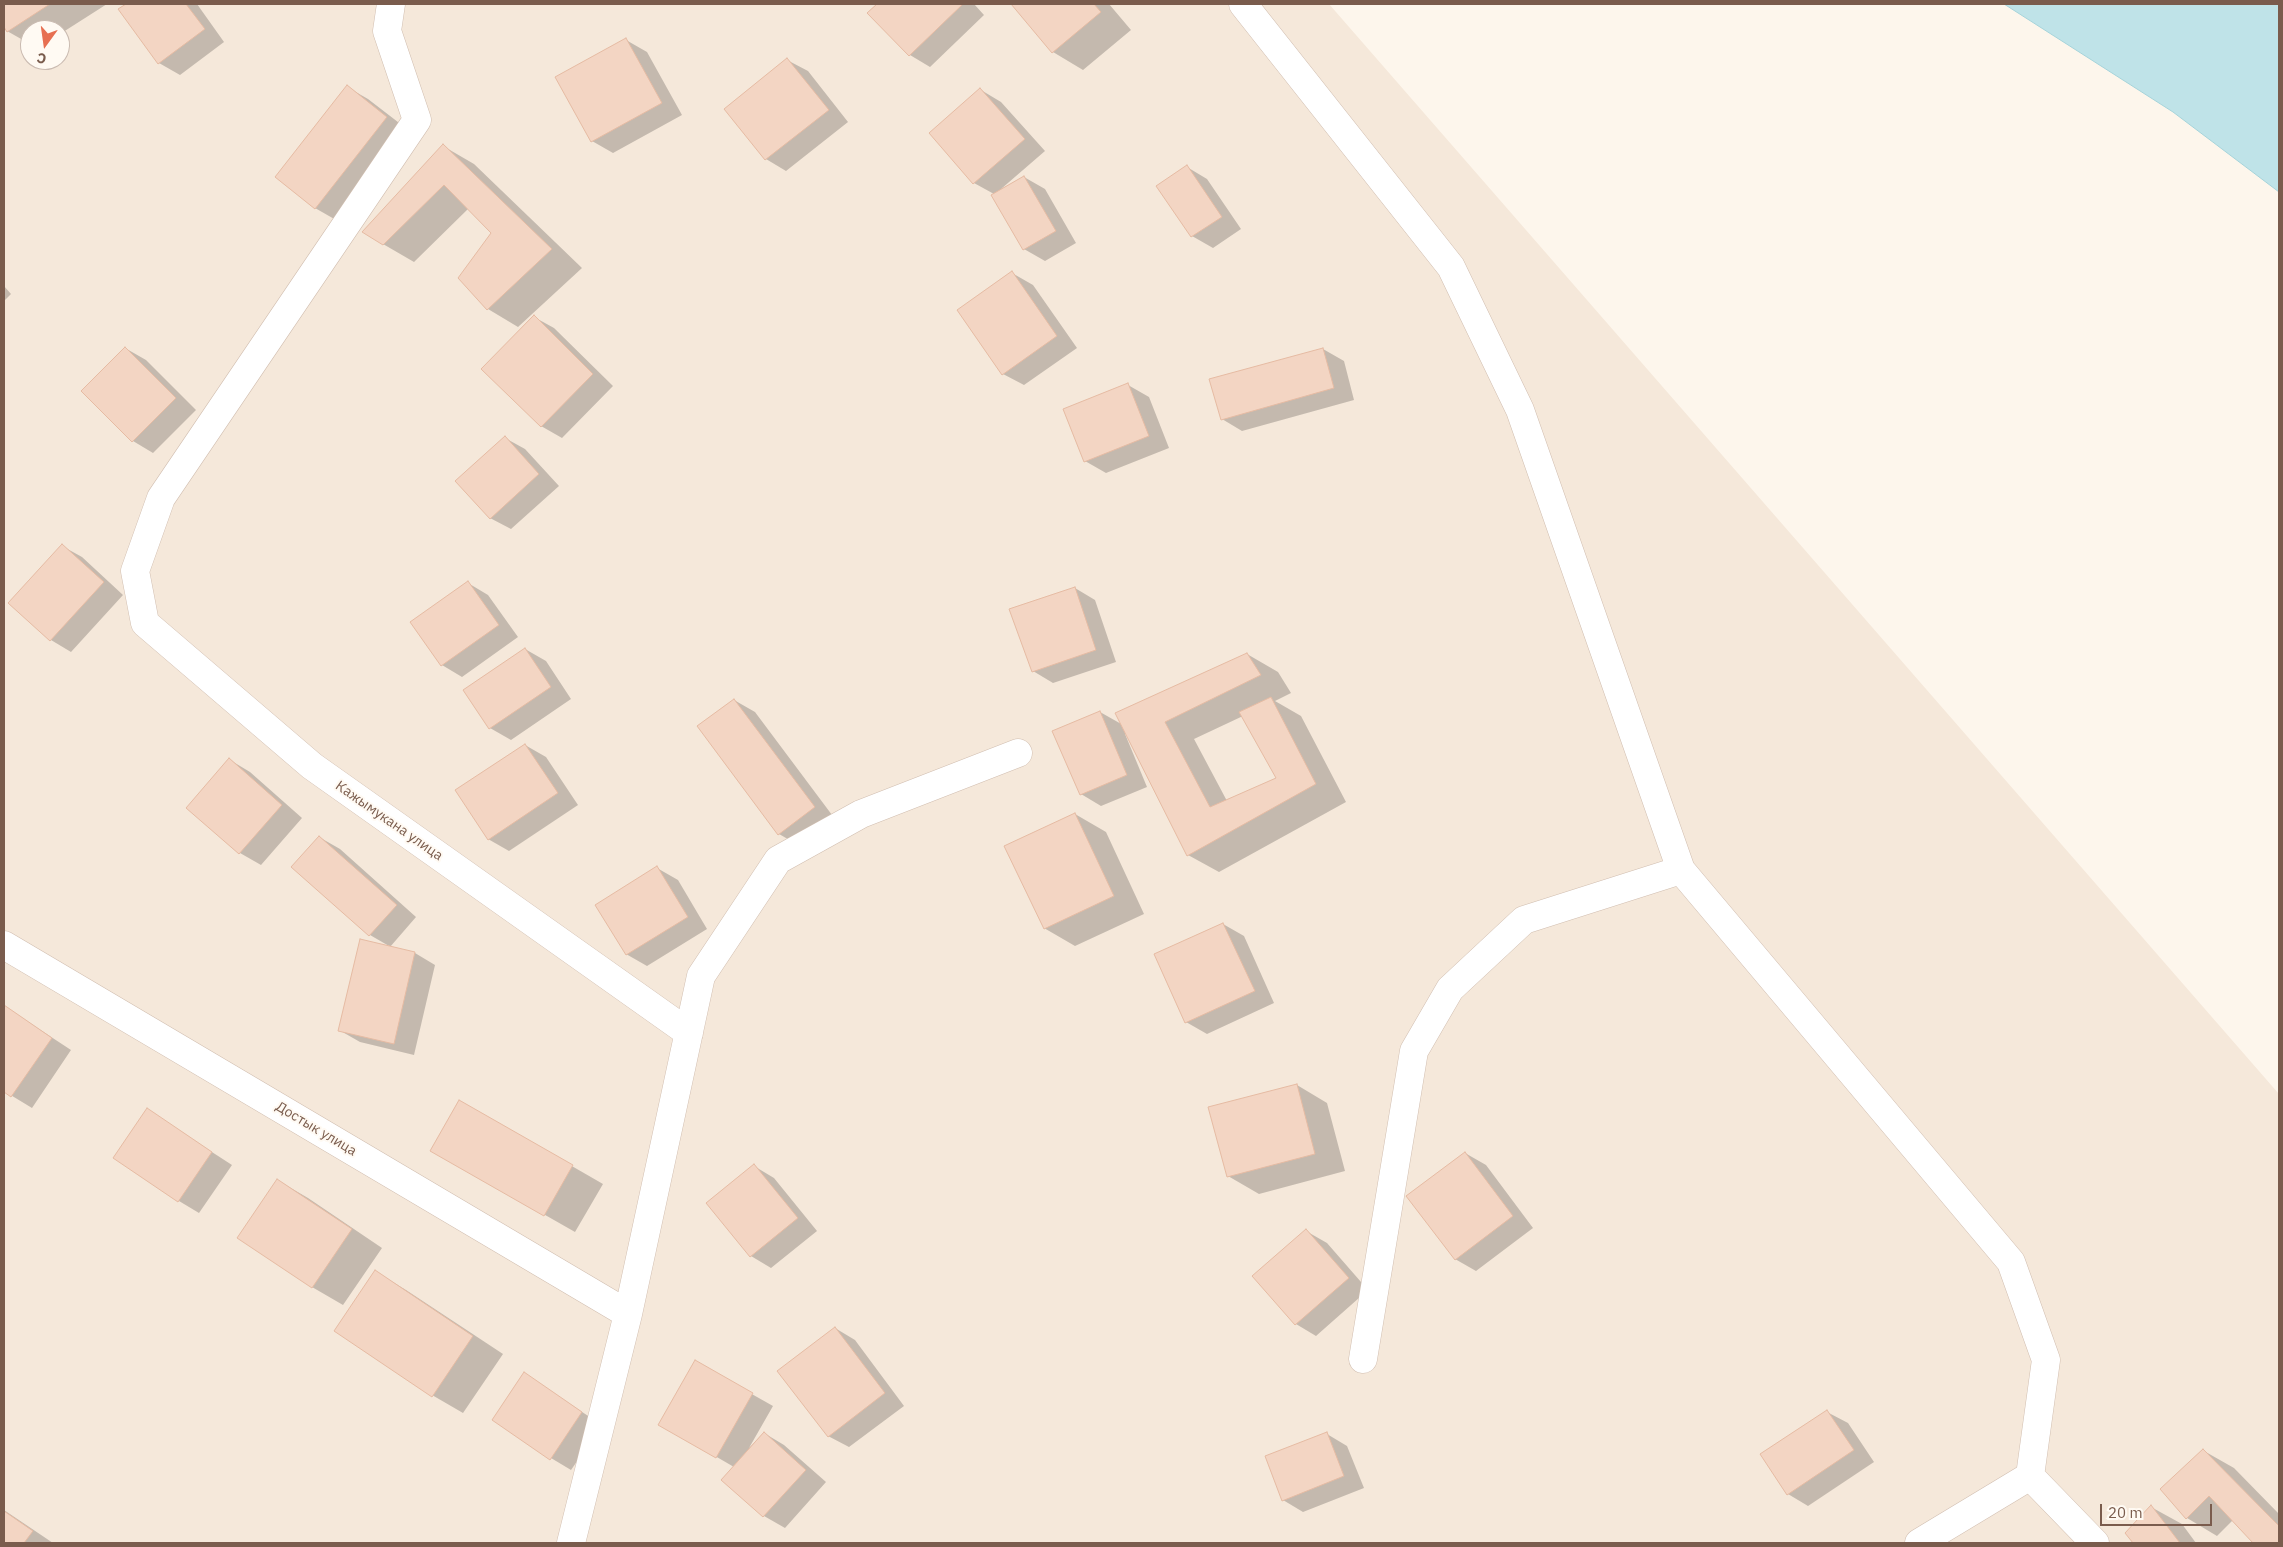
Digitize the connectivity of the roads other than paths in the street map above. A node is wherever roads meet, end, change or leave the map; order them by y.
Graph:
1 (390, 4) edge
2 (1243, 4) edge
3 (1018, 753) dead end
4 (1681, 870) junction
5 (4, 945) edge
6 (689, 1033) junction
7 (628, 1314) junction
8 (1363, 1359) dead end
9 (2030, 1476) junction
10 (571, 1543) edge
11 (1919, 1543) edge
12 (2095, 1543) edge

1 - 6 street, Кажымукана улица
2 - 4 street
3 - 6 street
4 - 8 street
4 - 9 street
5 - 7 street, Достык улица
6 - 7 street
7 - 10 street
9 - 11 street
9 - 12 street

